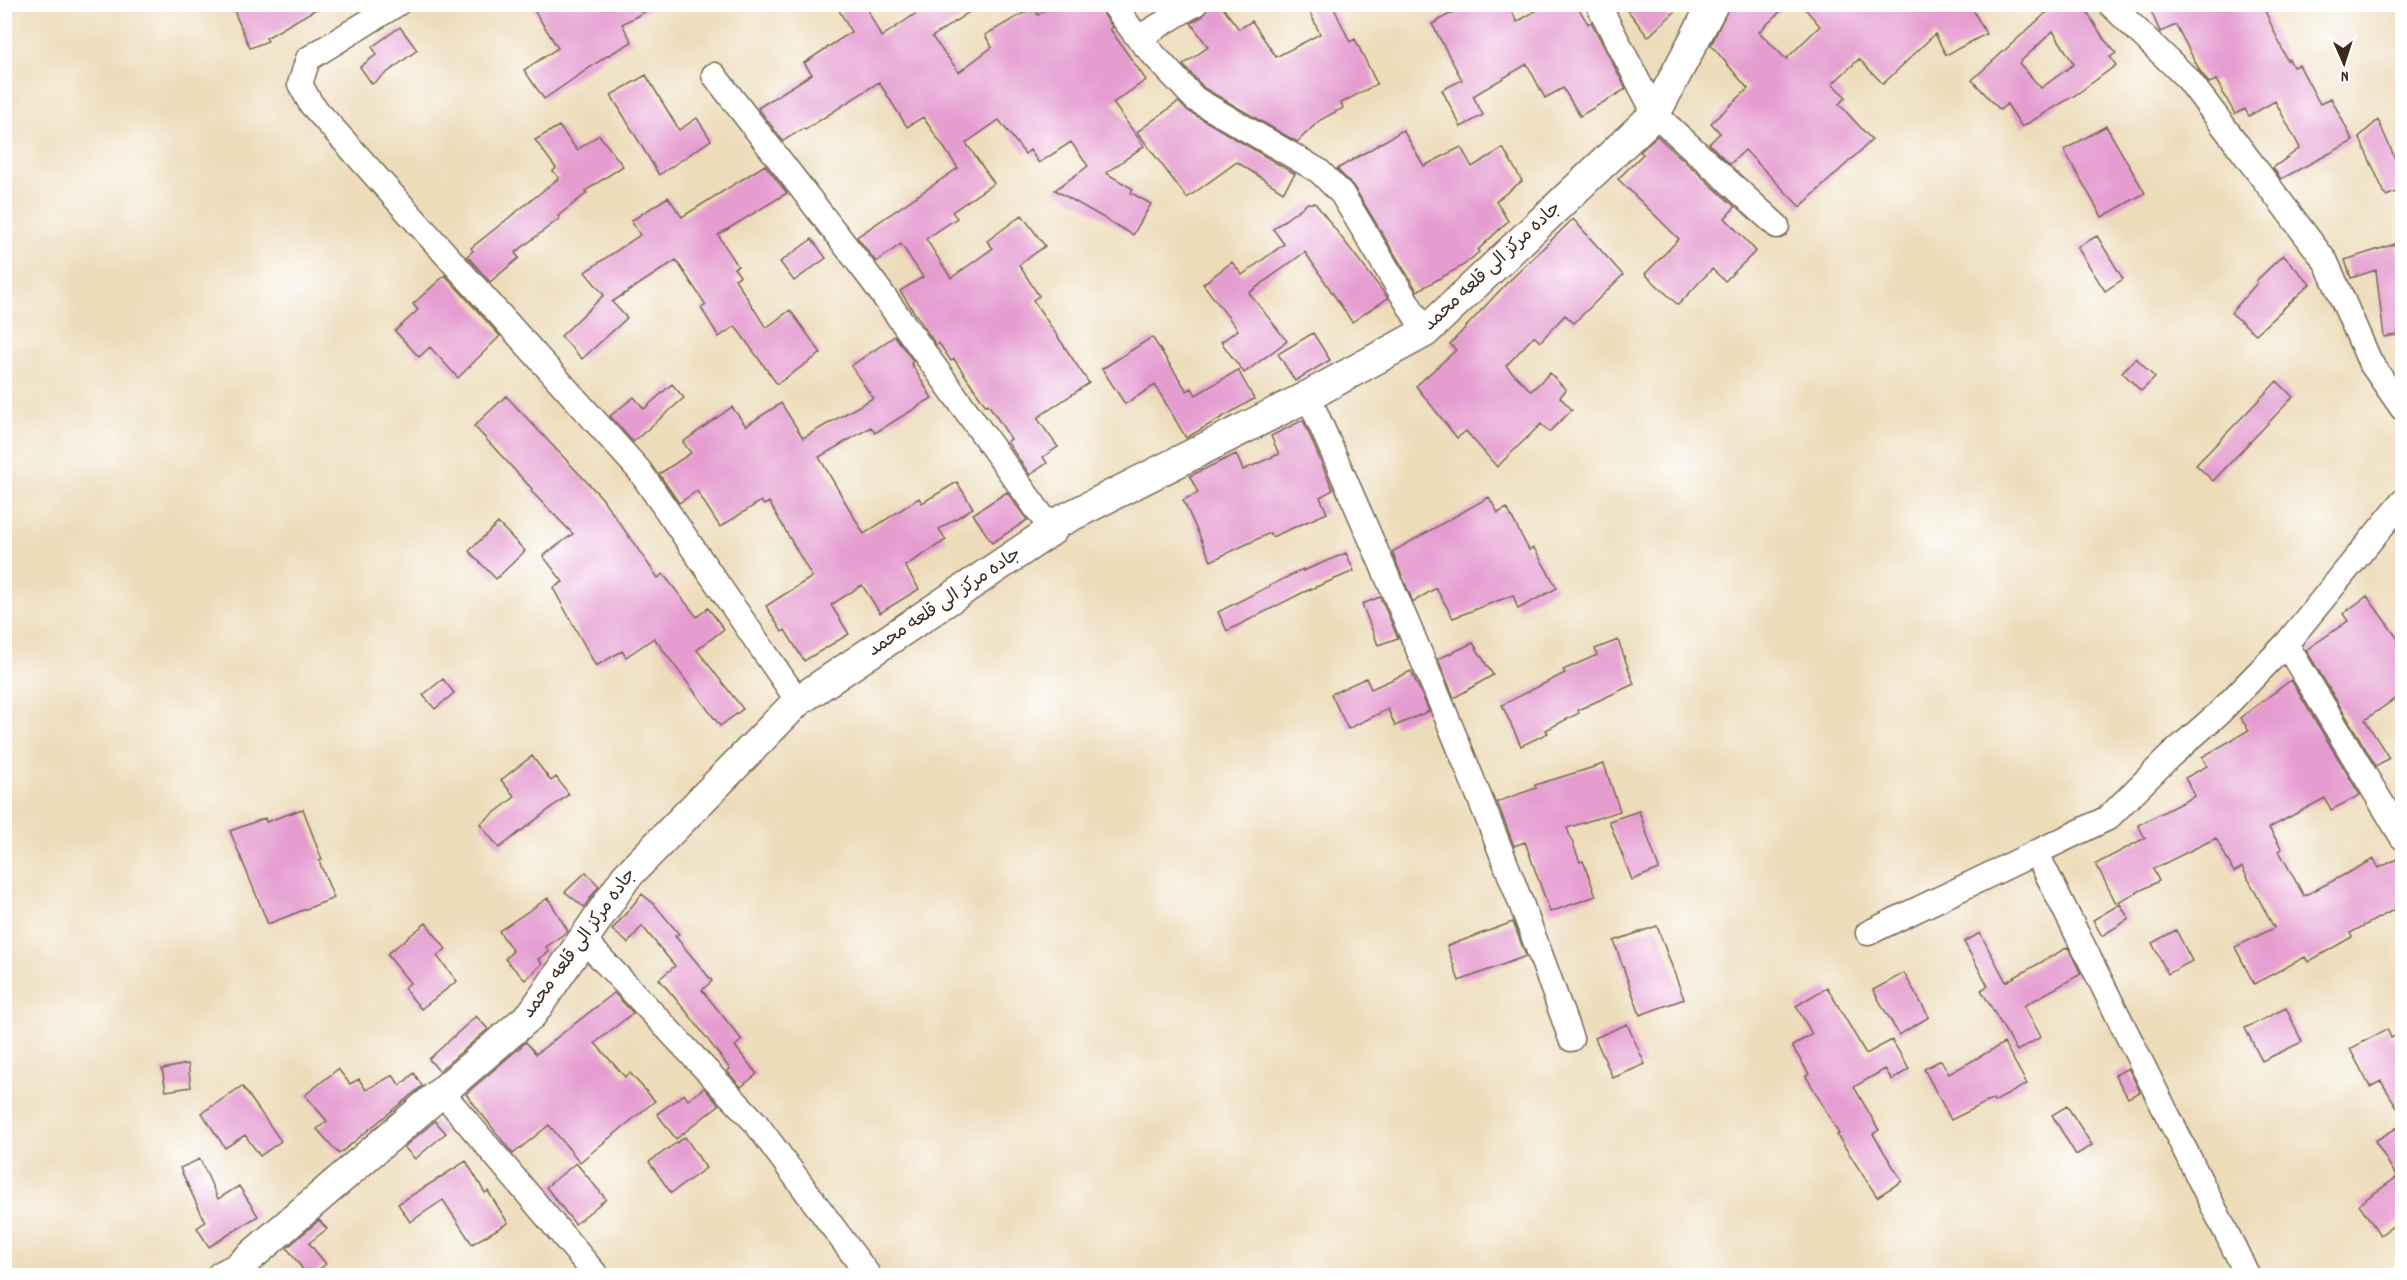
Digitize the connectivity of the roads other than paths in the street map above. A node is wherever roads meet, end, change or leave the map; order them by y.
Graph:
1 (397, 4) edge
2 (1113, 4) edge
3 (1195, 4) edge
4 (1598, 4) edge
5 (1713, 4) edge
6 (2110, 4) edge
7 (1138, 38) junction
8 (714, 75) dead end
9 (1656, 114) junction
10 (1777, 226) dead end
11 (1425, 332) junction
12 (1308, 396) junction
13 (2403, 408) edge
14 (2403, 502) edge
15 (1052, 530) junction
16 (2286, 644) junction
17 (798, 701) junction
18 (2403, 837) edge
19 (2036, 852) junction
20 (1868, 933) dead end
21 (584, 939) junction
22 (1571, 1039) dead end
23 (441, 1091) junction
24 (222, 1275) edge
25 (597, 1275) edge
26 (869, 1275) edge
27 (2248, 1275) edge

1 - 17 street
2 - 7 street
3 - 7 street
4 - 9 street
5 - 9 street, جاده مرکز الی قلعه محمد
6 - 13 street
7 - 11 street
8 - 15 street
9 - 10 street
9 - 11 street, جاده مرکز الی قلعه محمد
11 - 12 street, جاده مرکز الی قلعه محمد
12 - 15 street, جاده مرکز الی قلعه محمد
12 - 22 street
14 - 16 street
15 - 17 street, جاده مرکز الی قلعه محمد
16 - 18 street
16 - 19 street
17 - 21 street, جاده مرکز الی قلعه محمد
19 - 20 street
19 - 27 street
21 - 23 street, جاده مرکز الی قلعه محمد
21 - 26 street
23 - 24 street, جاده مرکز الی قلعه محمد
23 - 25 street

